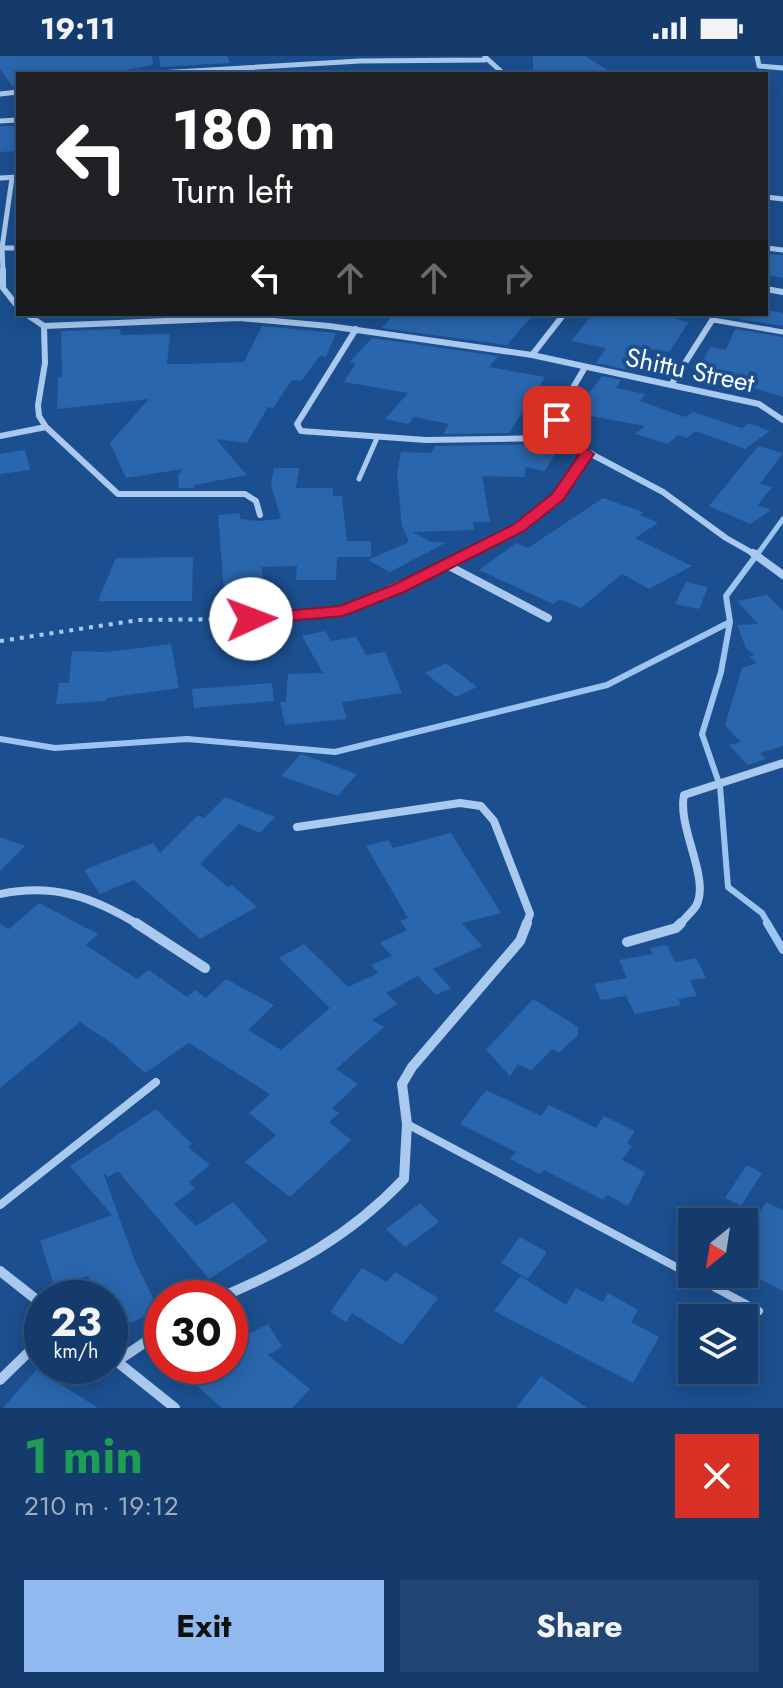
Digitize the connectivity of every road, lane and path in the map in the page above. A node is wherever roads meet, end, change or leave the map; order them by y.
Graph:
1 (757, 56) edge
2 (485, 58) edge
3 (358, 59) edge
4 (783, 68) edge
5 (171, 72) edge
6 (502, 72) edge
7 (0, 178) edge
8 (15, 178) edge
9 (2, 248) junction
10 (16, 248) edge
11 (1, 289) edge
12 (16, 305) edge
13 (29, 316) edge
14 (562, 316) edge
15 (714, 317) edge
16 (44, 326) junction
17 (356, 329) junction
18 (783, 332) edge
19 (532, 355) junction
20 (584, 369) junction
21 (671, 385) junction
22 (783, 420) edge
23 (46, 427) junction
24 (0, 436) edge
25 (377, 438) junction
26 (561, 438) junction
27 (587, 454) junction
28 (359, 479) dead end
29 (260, 515) dead end
30 (447, 565) junction
31 (783, 575) edge
32 (548, 618) dead end
33 (251, 619) joint
34 (0, 641) edge
35 (783, 763) edge
36 (297, 827) dead end
37 (0, 894) edge
38 (627, 942) dead end
39 (205, 968) dead end
40 (156, 1082) dead end
41 (407, 1124) junction
42 (0, 1205) edge
43 (0, 1271) edge
44 (248, 1286) edge
45 (24, 1290) edge
46 (759, 1311) dead end
47 (24, 1357) edge
48 (128, 1370) edge
49 (0, 1380) edge
50 (175, 1408) edge

1 - 4 street
2 - 3 street
2 - 6 street
3 - 5 street
7 - 8 street
8 - 9 street
9 - 10 street
9 - 11 street
11 - 12 street
13 - 16 street
14 - 19 street
15 - 18 lane
15 - 21 street
16 - 17 street, Shittu Street
16 - 23 street
17 - 19 street, Shittu Street
17 - 25 street
19 - 20 street, Shittu Street
20 - 21 street, Shittu Street
20 - 26 street
21 - 22 street, Shittu Street
23 - 24 street
23 - 29 street
25 - 26 street
25 - 28 lane
26 - 27 street
27 - 30 street
27 - 31 street
30 - 32 street
30 - 33 street
33 - 34 path
35 - 38 street
36 - 41 street
37 - 39 street
40 - 42 lane
41 - 44 street
41 - 46 lane
43 - 45 street
47 - 49 street
48 - 50 street

